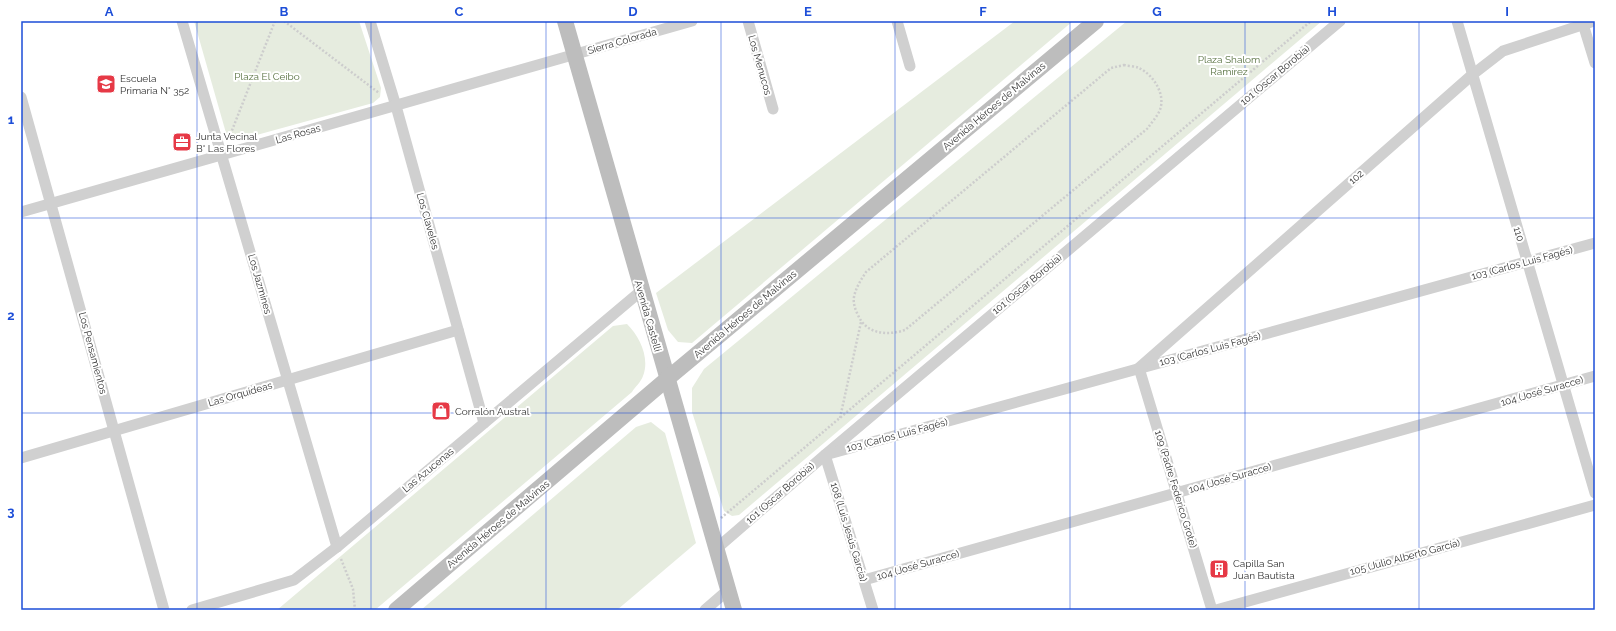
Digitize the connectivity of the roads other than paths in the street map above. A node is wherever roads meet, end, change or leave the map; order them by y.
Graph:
1 (182, 21) edge
2 (370, 21) edge
3 (565, 21) edge
4 (692, 21) edge
5 (748, 21) edge
6 (897, 21) edge
7 (1096, 21) edge
8 (1340, 21) edge
9 (1456, 21) edge
10 (1589, 23) edge
11 (575, 55) junction
12 (1595, 63) edge
13 (910, 66) dead end
14 (1472, 75) junction
15 (21, 97) edge
16 (396, 106) junction
17 (773, 109) dead end
18 (222, 155) junction
19 (52, 203) junction
20 (21, 212) edge
21 (1595, 243) edge
22 (1527, 262) junction
23 (642, 291) junction
24 (458, 330) junction
25 (1139, 368) junction
26 (1595, 376) edge
27 (288, 380) junction
28 (667, 380) junction
29 (1563, 385) junction
30 (484, 422) junction
31 (115, 431) junction
32 (825, 455) junction
33 (21, 458) edge
34 (1177, 493) junction
35 (1595, 493) edge
36 (1595, 505) edge
37 (337, 547) junction
38 (716, 549) junction
39 (864, 580) junction
40 (728, 590) junction
41 (164, 610) edge
42 (192, 610) edge
43 (396, 610) edge
44 (705, 610) edge
45 (734, 610) edge
46 (873, 610) edge
47 (1212, 610) edge
48 (1216, 610) edge

1 - 18 street, Los Jazmines
2 - 16 street, Los Claveles
3 - 11 main road, Avenida Castelli
4 - 11 street, Sierra Colorada
5 - 17 street, Los Menucos
6 - 13 street
7 - 28 main road, Avenida Héroes de Malvinas
8 - 32 street, 101 (Oscar Borobia)
9 - 14 street, 110
10 - 12 street
10 - 14 street, 102
11 - 16 street, Las Rosas
11 - 23 main road, Avenida Castelli
14 - 22 street, 110
14 - 25 street, 102
15 - 19 street, Los Pensamientos
16 - 18 street, Las Rosas
16 - 24 street, Los Claveles
18 - 19 street, Las Rosas
18 - 27 street, Los Jazmines
19 - 20 street, Las Rosas
19 - 31 street, Los Pensamientos
21 - 22 street, 103 (Carlos Luis Fagés)
22 - 25 street, 103 (Carlos Luis Fagés)
22 - 29 street, 110
23 - 28 main road, Avenida Castelli
23 - 30 street, Las Azucenas
24 - 27 street, Las Orquídeas
24 - 30 street, Los Claveles
25 - 32 street, 103 (Carlos Luis Fagés)
25 - 34 street, 109 (Padre Federico Grote)
26 - 29 street, 104 (José Suracce)
27 - 31 street, Las Orquídeas
27 - 37 street, Los Jazmines
28 - 38 main road, Avenida Castelli
28 - 43 main road, Avenida Héroes de Malvinas
29 - 34 street, 104 (José Suracce)
29 - 35 street, 110
30 - 37 street, Las Azucenas
31 - 33 street, Las Orquídeas
31 - 41 street, Los Pensamientos
32 - 38 street, 101 (Oscar Borobia)
32 - 39 street, 108 (Luis Jesús García)
34 - 39 street, 104 (José Suracce)
34 - 47 street, 109 (Padre Federico Grote)
36 - 48 street, 105 (Julio Alberto García)
37 - 42 street, Las Azucenas
38 - 40 main road, Avenida Castelli
39 - 46 street, 108 (Luis Jesús García)
40 - 44 street
40 - 45 main road, Avenida Castelli

